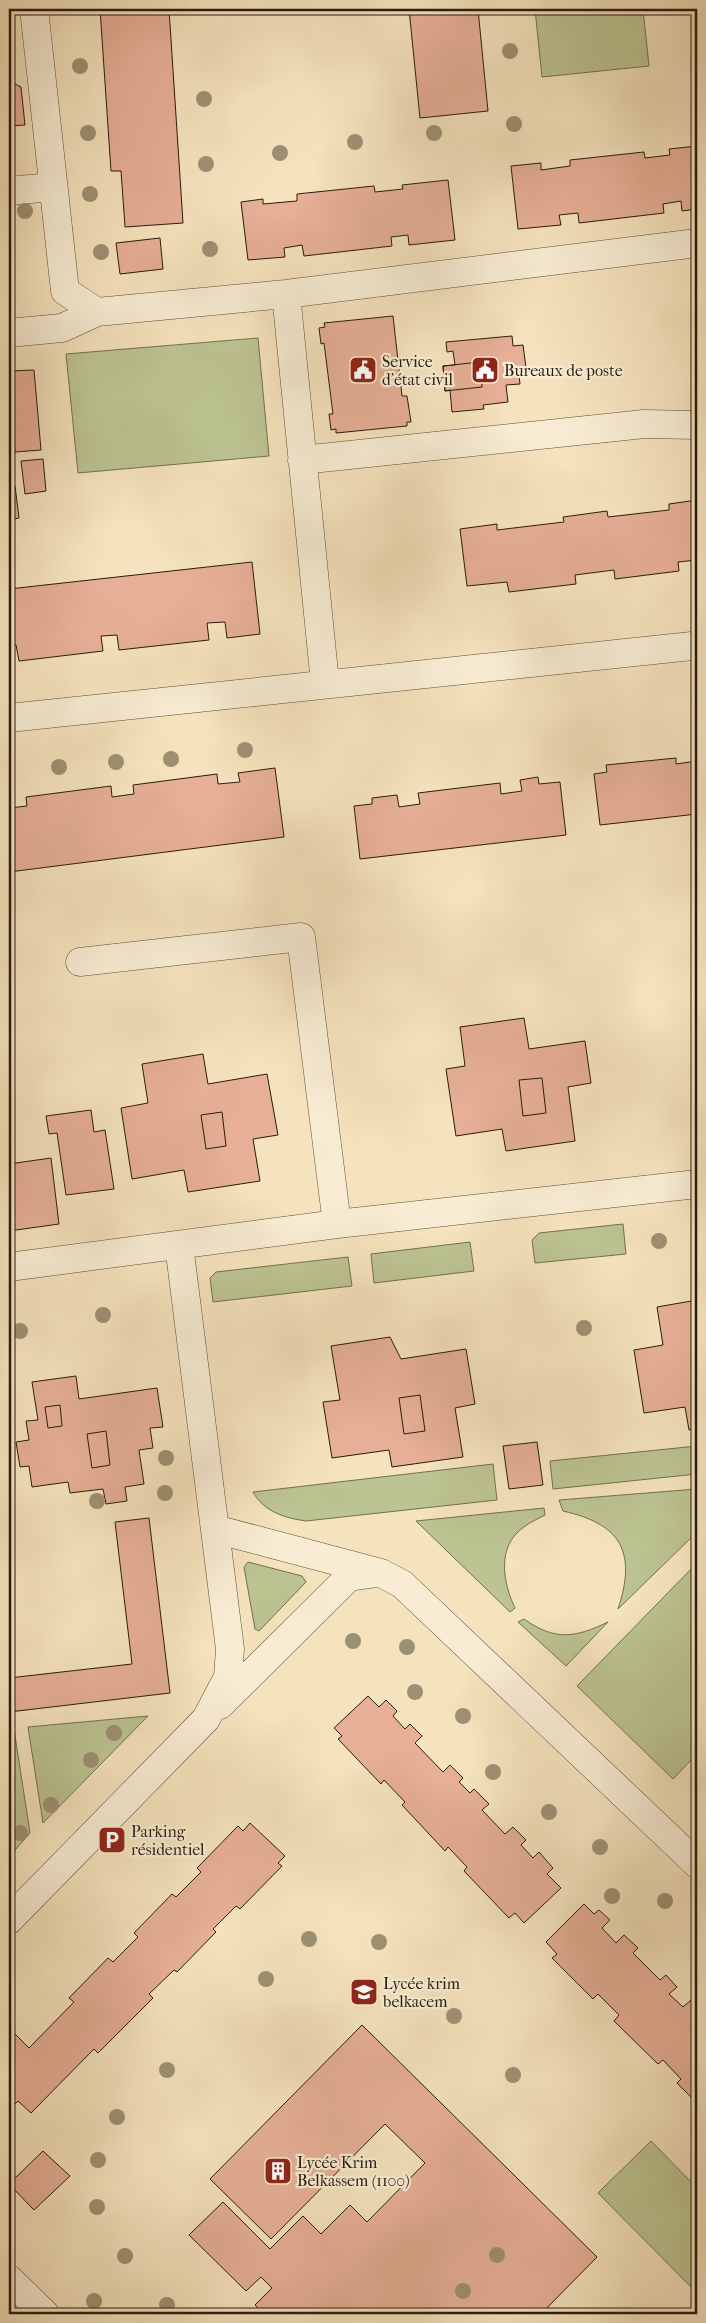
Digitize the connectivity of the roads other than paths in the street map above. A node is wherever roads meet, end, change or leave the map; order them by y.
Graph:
1 (34, 9) edge
2 (52, 187) junction
3 (9, 191) edge
4 (697, 243) edge
5 (286, 294) junction
6 (97, 312) junction
7 (9, 333) edge
8 (697, 424) edge
9 (302, 460) junction
10 (692, 646) dead end
11 (325, 683) junction
12 (9, 718) edge
13 (80, 962) dead end
14 (697, 1184) edge
15 (337, 1224) junction
16 (179, 1245) junction
17 (9, 1268) edge
18 (215, 1529) junction
19 (381, 1573) junction
20 (206, 1719) junction
21 (697, 1864) edge
22 (9, 1920) edge
23 (9, 2279) edge
24 (45, 2314) edge

1 - 2 street
2 - 3 street
2 - 6 street
4 - 5 street
5 - 6 street
5 - 9 street
6 - 7 street
8 - 9 street
9 - 11 street
10 - 11 street
11 - 12 street
13 - 15 street
14 - 15 street
15 - 16 street
16 - 17 street
16 - 18 street
18 - 19 street
18 - 20 street
19 - 20 street
19 - 21 street
20 - 22 street
23 - 24 street

